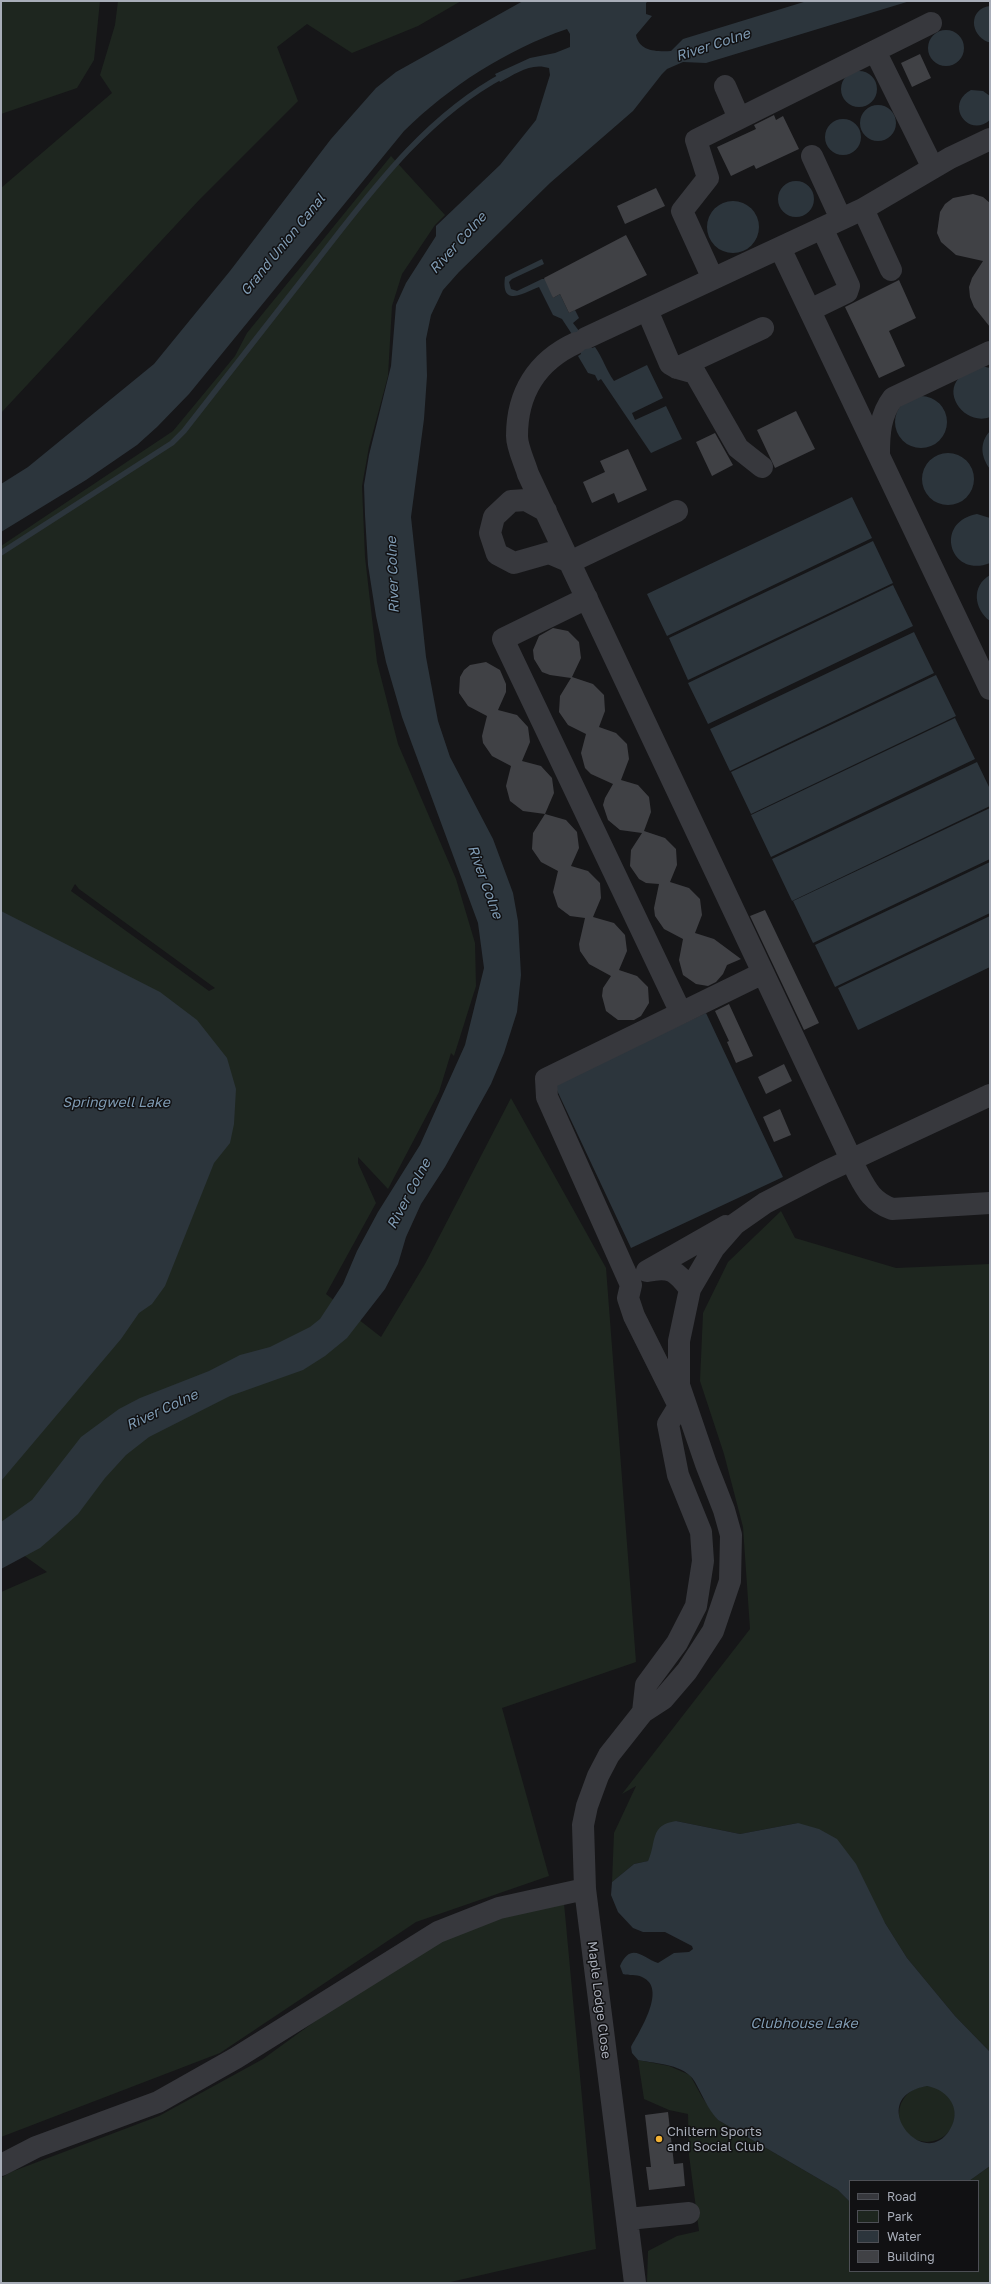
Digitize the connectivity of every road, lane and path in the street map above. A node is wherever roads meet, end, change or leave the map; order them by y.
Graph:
1 (931, 23) dead end
2 (875, 51) junction
3 (725, 86) dead end
4 (739, 118) junction
5 (990, 139) edge
6 (812, 156) dead end
7 (933, 168) junction
8 (863, 209) junction
9 (831, 224) junction
10 (780, 248) junction
11 (891, 270) dead end
12 (713, 279) junction
13 (647, 310) junction
14 (810, 310) junction
15 (763, 328) dead end
16 (990, 352) edge
17 (677, 368) junction
18 (879, 456) junction
19 (762, 467) dead end
20 (546, 511) junction
21 (677, 511) dead end
22 (570, 562) junction
23 (587, 598) junction
24 (990, 689) edge
25 (763, 973) junction
26 (681, 1013) junction
27 (990, 1095) edge
28 (851, 1161) junction
29 (990, 1203) edge
30 (748, 1214) junction
31 (639, 1278) junction
32 (690, 1289) junction
33 (679, 1397) junction
34 (637, 1720) junction
35 (585, 1889) junction
36 (1, 2165) edge
37 (689, 2213) dead end
38 (628, 2219) junction
39 (634, 2283) edge

1 - 2 street
2 - 4 street
2 - 7 street
3 - 4 street
4 - 12 street
5 - 7 street
6 - 9 street
7 - 8 street
8 - 9 street
8 - 11 street
9 - 10 street
9 - 14 street
10 - 12 street
10 - 14 street
12 - 13 street
13 - 17 street
13 - 20 street
14 - 18 street
15 - 17 street
16 - 18 street
17 - 19 street
18 - 24 street
20 - 22 street
20 - 22 street
21 - 22 street
22 - 23 street
23 - 25 street
23 - 26 street
25 - 26 street
25 - 28 street
26 - 31 street
27 - 28 street
28 - 29 street
28 - 30 street
30 - 31 street
30 - 32 street
31 - 32 street
31 - 33 street
32 - 33 street
33 - 34 street
33 - 34 street
34 - 35 street, Maple Lodge Close
35 - 36 street
35 - 38 street, Maple Lodge Close
37 - 38 street
38 - 39 street, Maple Lodge Close

